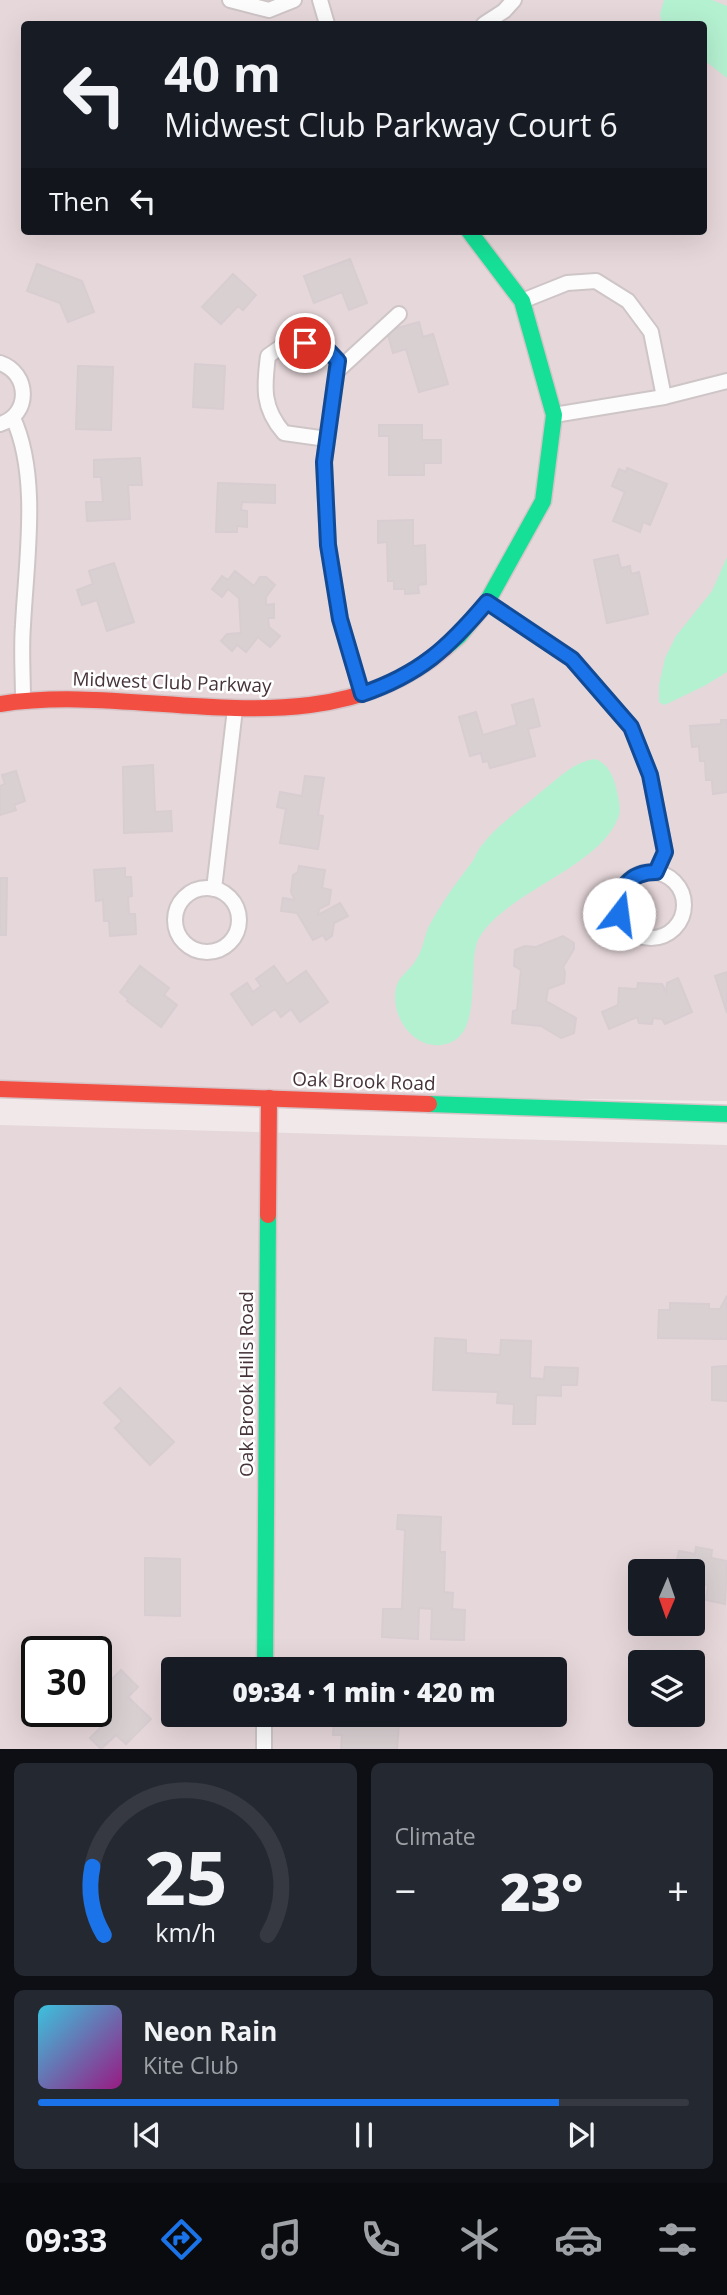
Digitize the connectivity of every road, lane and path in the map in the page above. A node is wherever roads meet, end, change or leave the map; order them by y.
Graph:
1 (230, 0) edge
2 (294, 0) edge
3 (320, 0) edge
4 (514, 0) edge
5 (326, 21) edge
6 (489, 21) edge
7 (471, 235) edge
8 (522, 301) junction
9 (399, 314) dead end
10 (0, 363) edge
11 (337, 371) junction
12 (727, 381) edge
13 (664, 397) junction
14 (554, 415) junction
15 (7, 421) edge
16 (327, 439) junction
17 (487, 602) junction
18 (362, 694) junction
19 (23, 700) junction
20 (0, 704) edge
21 (235, 709) junction
22 (656, 872) junction
23 (214, 889) junction
24 (0, 1089) edge
25 (269, 1098) junction
26 (727, 1114) edge
27 (265, 1657) edge
28 (264, 1727) edge
29 (264, 1749) edge

1 - 2 street
3 - 5 street
4 - 6 street
7 - 8 street, Midwest Club Parkway
8 - 13 street
8 - 14 street, Midwest Club Parkway
9 - 11 street
10 - 15 street
11 - 16 street
11 - 16 street
12 - 13 street
13 - 14 street
14 - 17 street, Midwest Club Parkway
15 - 19 street
16 - 18 street
17 - 18 street, Midwest Club Parkway
17 - 22 street
18 - 21 street, Midwest Club Parkway
19 - 20 street, Midwest Club Parkway
19 - 21 street, Midwest Club Parkway
21 - 23 street
22 - 22 street
23 - 23 street
24 - 25 street, Oak Brook Road
25 - 26 street, Oak Brook Road
25 - 27 street, Oak Brook Hills Road
28 - 29 street

